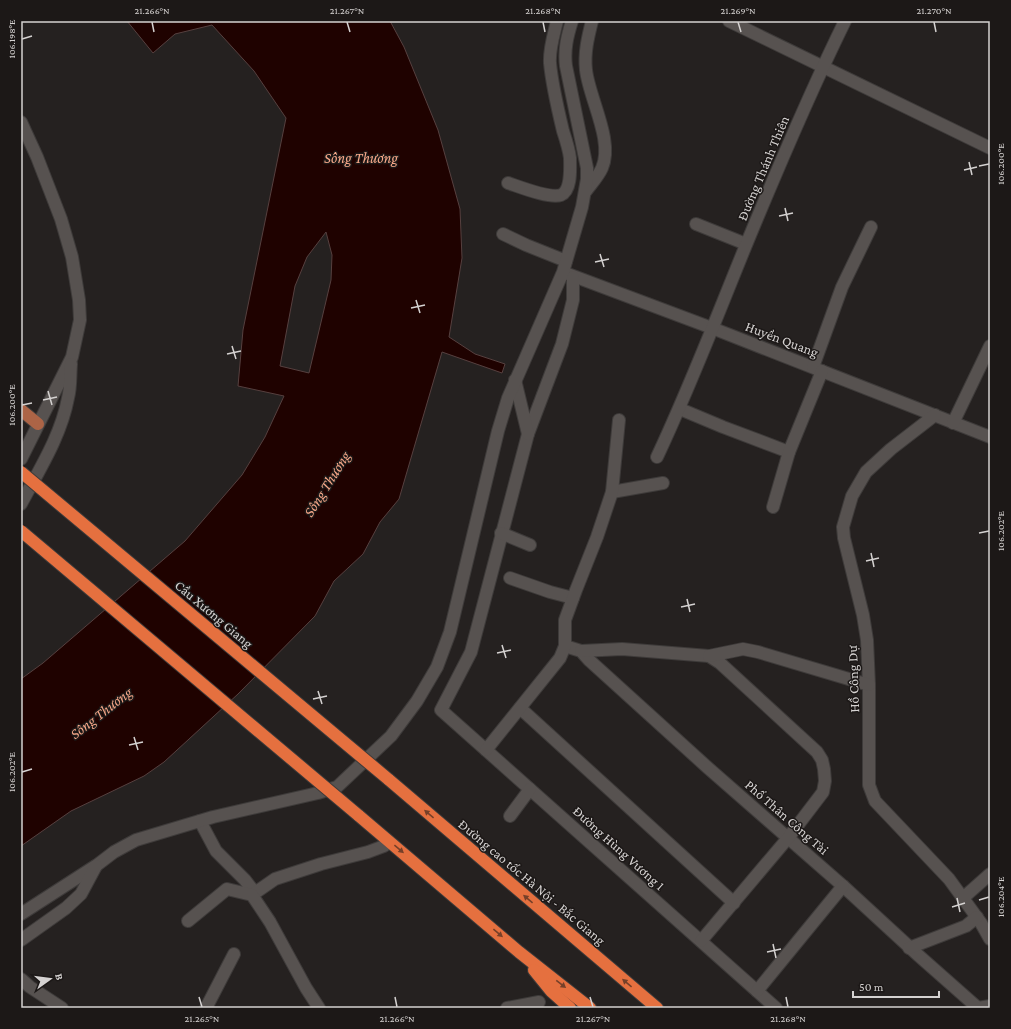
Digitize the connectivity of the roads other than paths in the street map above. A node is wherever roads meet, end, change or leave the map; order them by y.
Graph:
1 (557, 21) edge
2 (572, 21) edge
3 (592, 21) edge
4 (729, 21) edge
5 (845, 21) edge
6 (823, 66) junction
7 (21, 122) edge
8 (990, 148) edge
9 (508, 183) dead end
10 (585, 192) junction
11 (696, 224) dead end
12 (872, 227) dead end
13 (503, 234) dead end
14 (746, 244) junction
15 (567, 270) junction
16 (712, 328) junction
17 (990, 346) edge
18 (72, 357) junction
19 (818, 369) junction
20 (515, 380) junction
21 (680, 409) junction
22 (21, 410) edge
23 (935, 416) junction
24 (619, 420) dead end
25 (953, 423) junction
26 (38, 424) junction
27 (528, 434) junction
28 (990, 437) edge
29 (789, 452) junction
30 (657, 457) dead end
31 (21, 459) edge
32 (21, 472) edge
33 (663, 483) dead end
34 (612, 492) junction
35 (21, 504) edge
36 (773, 507) dead end
37 (21, 532) edge
38 (501, 534) junction
39 (530, 545) dead end
40 (510, 578) dead end
41 (573, 598) junction
42 (565, 646) junction
43 (581, 651) junction
44 (709, 656) junction
45 (870, 685) junction
46 (520, 708) junction
47 (486, 750) junction
48 (388, 779) joint
49 (530, 789) junction
50 (510, 816) dead end
51 (200, 821) junction
52 (788, 838) junction
53 (384, 846) dead end
54 (97, 865) junction
55 (990, 874) edge
56 (843, 886) junction
57 (254, 894) junction
58 (963, 898) junction
59 (734, 903) junction
60 (21, 914) edge
61 (977, 918) junction
62 (188, 921) dead end
63 (990, 939) edge
64 (21, 940) edge
65 (701, 941) junction
66 (909, 948) junction
67 (519, 952) junction
68 (234, 954) dead end
69 (21, 979) edge
70 (757, 991) junction
71 (539, 1002) dead end
72 (990, 1006) edge
73 (62, 1008) edge
74 (206, 1008) edge
75 (319, 1008) edge
76 (507, 1008) edge
77 (570, 1008) edge
78 (590, 1008) edge
79 (657, 1008) edge
80 (776, 1008) edge
81 (977, 1008) edge

1 - 9 street
2 - 10 street
3 - 10 street
4 - 6 street
5 - 6 street, Đường Thánh Thiên
6 - 8 street
6 - 14 street, Đường Thánh Thiên
7 - 18 street
10 - 15 street
11 - 14 street
12 - 19 street
13 - 15 street, Huyền Quang
14 - 16 street, Đường Thánh Thiên
15 - 16 street, Huyền Quang
15 - 20 street
15 - 27 street
16 - 19 street, Huyền Quang
16 - 21 street, Đường Thánh Thiên
17 - 25 street
18 - 26 street
18 - 35 street
19 - 23 street, Huyền Quang
19 - 29 street
20 - 27 street
20 - 51 street
21 - 29 street
21 - 30 street, Đường Thánh Thiên
22 - 26 main road
23 - 25 street, Huyền Quang
23 - 45 street, Hồ Công Dự
24 - 34 street
25 - 28 street, Huyền Quang
26 - 31 street
27 - 38 street
29 - 36 street
32 - 48 highway, Cầu Xương Giang, bridge
33 - 34 street
34 - 41 street
37 -> 67 highway, bridge
38 - 39 street
38 - 47 street, Đường Hùng Vương 1
40 - 41 street
41 - 42 street
42 - 43 street, Phố Thân Công Tài
42 - 46 street
43 - 44 street
43 - 52 street, Phố Thân Công Tài
44 - 45 street
44 - 52 street
45 - 58 street, Hồ Công Dự
46 - 47 street
46 - 59 street
47 - 49 street, Đường Hùng Vương 1
79 -> 48 highway, Đường cao tốc Hà Nội - Bắc Giang
49 - 50 street
49 - 65 street, Đường Hùng Vương 1
51 - 54 street
51 - 57 street
52 - 56 street, Phố Thân Công Tài
52 - 59 street
53 - 57 street
54 - 60 street
54 - 64 street
55 - 58 street
56 - 66 street, Phố Thân Công Tài
56 - 70 street
57 - 62 street
57 - 75 street
58 - 61 street, Hồ Công Dự
59 - 65 street
61 - 63 street, Hồ Công Dự
61 - 66 street
65 - 70 street, Đường Hùng Vương 1
66 - 81 street, Phố Thân Công Tài
67 - 77 highway
67 -> 78 highway
68 - 74 street
69 - 73 street
70 - 80 street, Đường Hùng Vương 1
71 - 76 street
72 - 81 street, Phố Thân Công Tài

